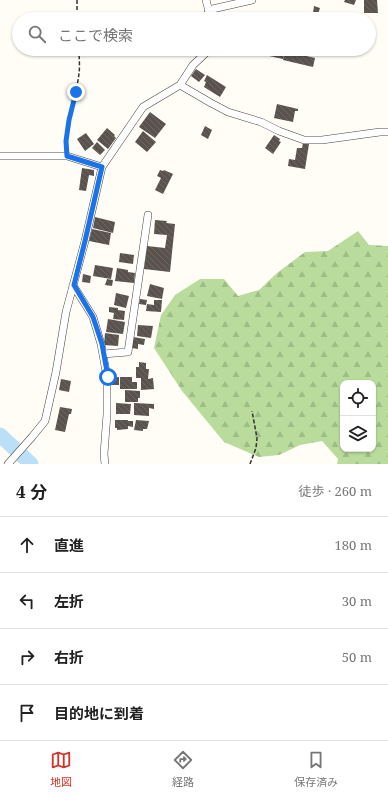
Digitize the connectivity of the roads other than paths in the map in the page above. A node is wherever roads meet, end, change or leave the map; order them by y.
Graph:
1 (206, 0) edge
2 (252, 0) edge
3 (208, 10) joint
4 (203, 56) edge
5 (180, 85) junction
6 (388, 132) edge
7 (0, 156) edge
8 (102, 167) junction
9 (148, 215) dead end
10 (74, 285) junction
11 (103, 354) junction
12 (8, 464) edge
13 (105, 464) edge

1 - 3 street
2 - 3 street
4 - 5 street
5 - 6 street
5 - 8 street
7 - 8 street
8 - 10 street
9 - 11 street
10 - 11 street
10 - 12 street
11 - 13 street

